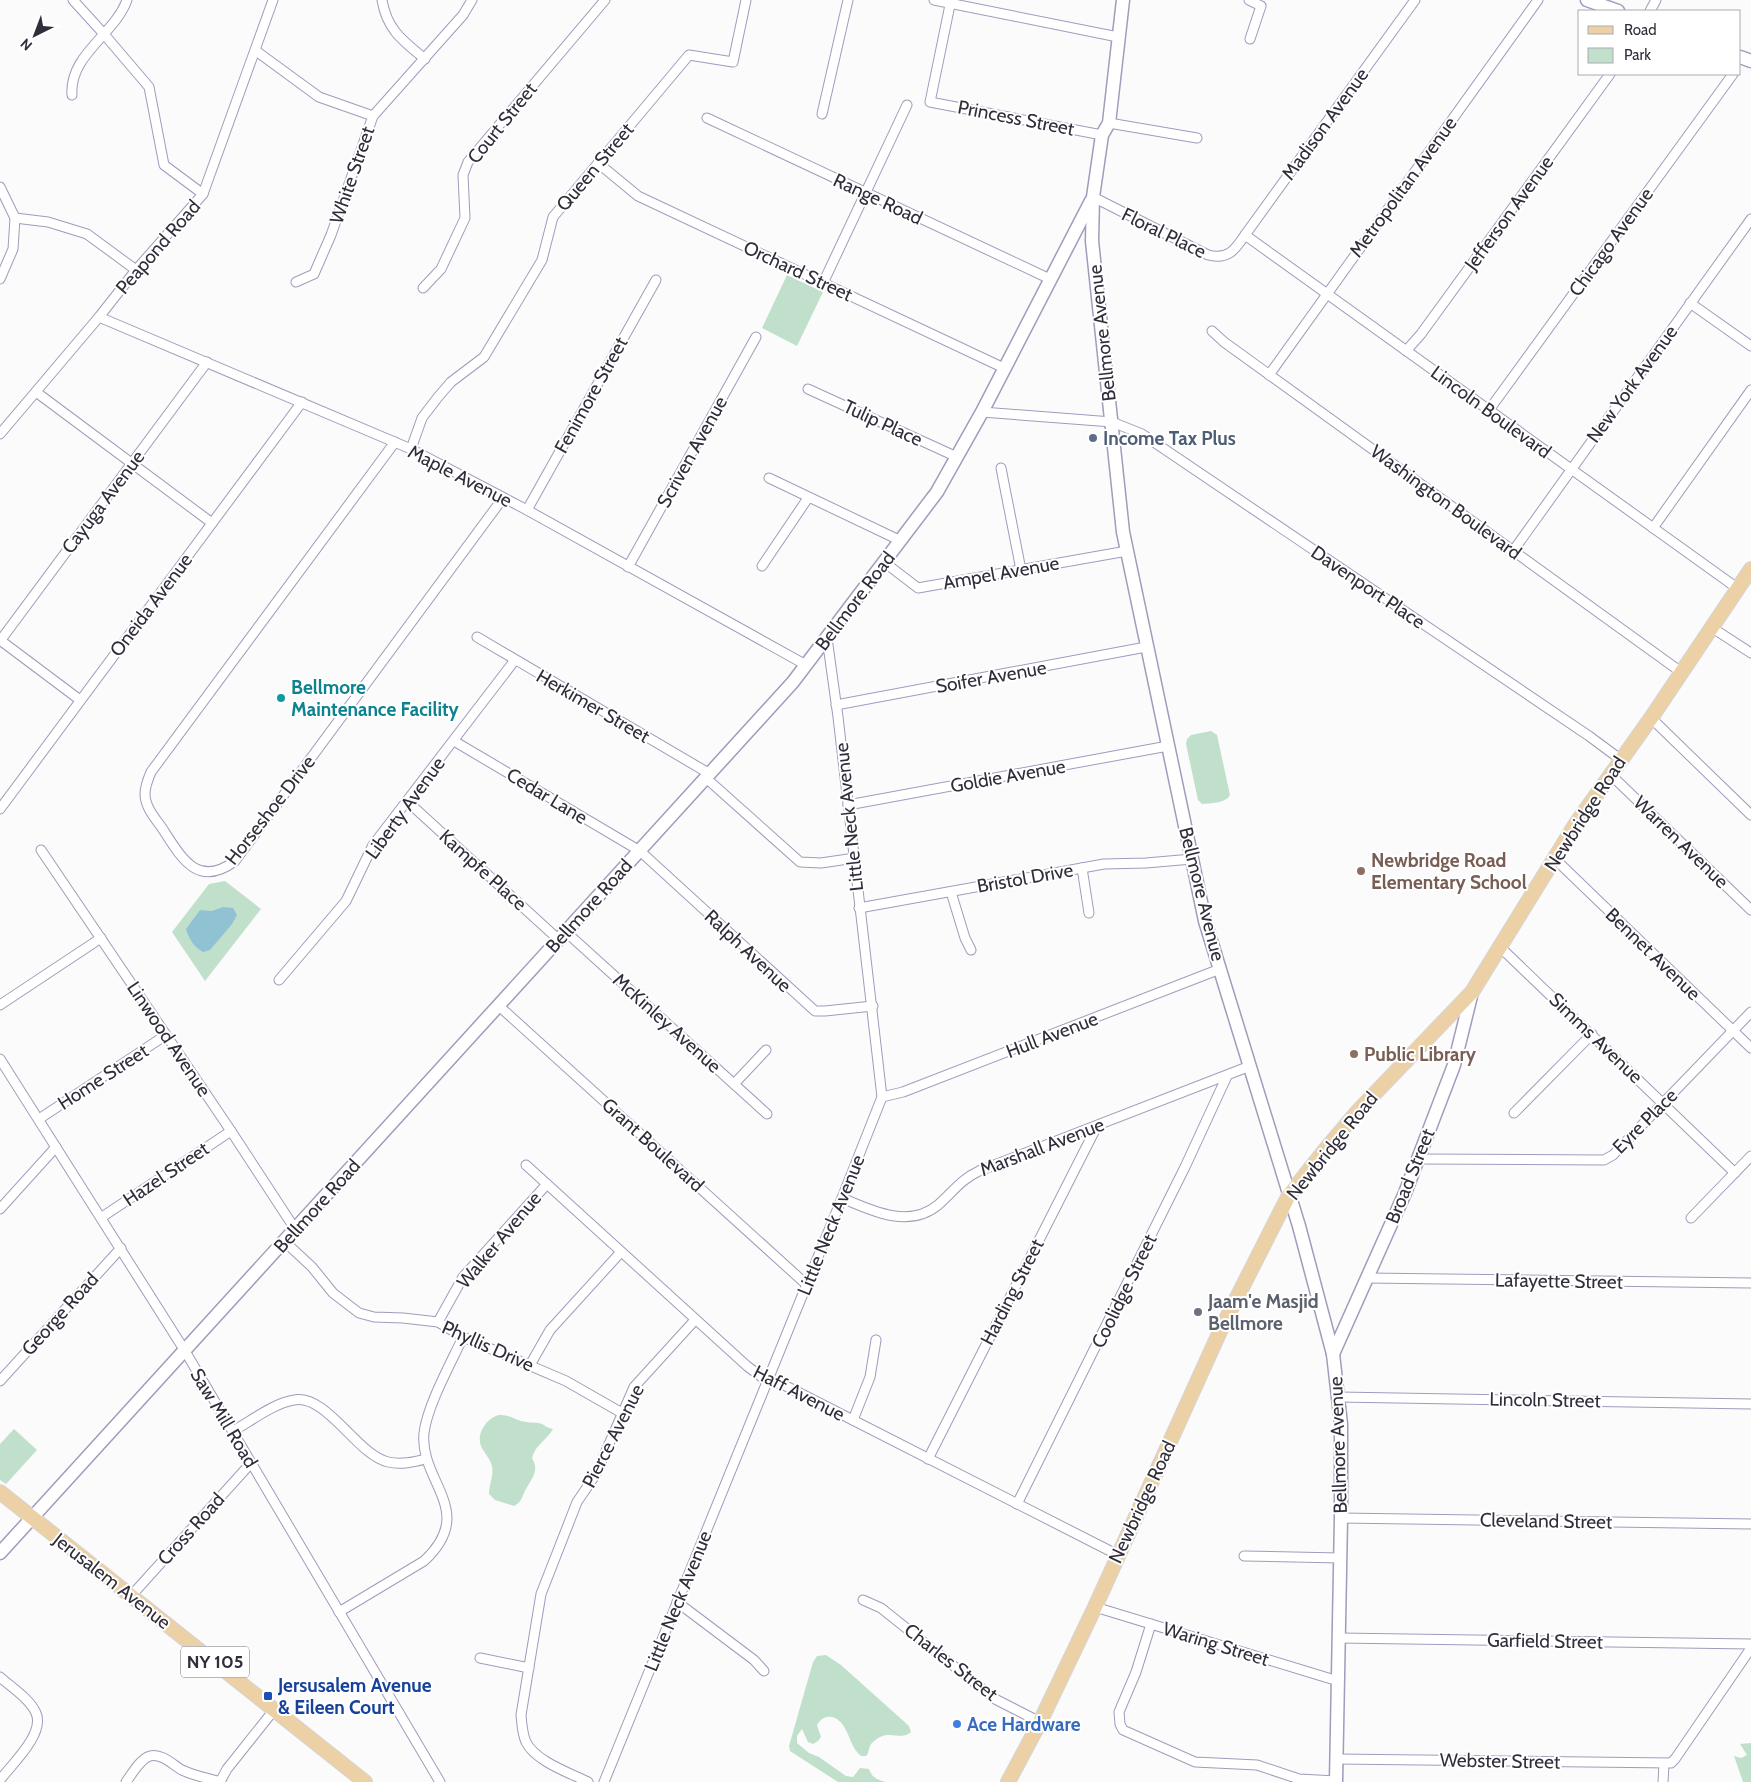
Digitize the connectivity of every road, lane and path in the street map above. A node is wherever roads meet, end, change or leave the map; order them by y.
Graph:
1 (73, 0) edge
2 (128, 0) edge
3 (273, 0) edge
4 (382, 0) edge
5 (472, 0) edge
6 (605, 0) edge
7 (746, 0) edge
8 (848, 0) edge
9 (934, 0) edge
10 (1123, 0) edge
11 (1249, 0) edge
12 (1415, 0) edge
13 (1538, 0) edge
14 (1587, 0) edge
15 (950, 2) edge
16 (1615, 10) edge
17 (104, 33) junction
18 (1118, 37) junction
19 (1250, 39) dead end
20 (256, 51) junction
21 (425, 59) junction
22 (1609, 75) edge
23 (1732, 75) edge
24 (72, 94) dead end
25 (907, 105) dead end
26 (822, 114) dead end
27 (373, 116) junction
28 (707, 118) dead end
29 (1109, 123) junction
30 (1102, 135) junction
31 (1197, 138) dead end
32 (598, 163) junction
33 (0, 187) edge
34 (865, 192) junction
35 (203, 194) junction
36 (1093, 198) junction
37 (15, 218) junction
38 (1751, 219) edge
39 (1245, 235) junction
40 (1236, 249) joint
41 (136, 270) junction
42 (0, 279) edge
43 (1050, 279) junction
44 (656, 280) dead end
45 (296, 282) dead end
46 (823, 282) junction
47 (423, 288) dead end
48 (1327, 294) junction
49 (1690, 303) junction
50 (99, 317) junction
51 (1212, 330) dead end
52 (756, 337) dead end
53 (1751, 346) edge
54 (1406, 351) junction
55 (207, 362) junction
56 (1004, 368) junction
57 (1269, 375) junction
58 (808, 389) dead end
59 (1751, 390) edge
60 (36, 392) junction
61 (302, 402) junction
62 (1489, 410) junction
63 (982, 412) junction
64 (4, 422) edge
65 (1112, 422) junction
66 (0, 434) edge
67 (395, 442) junction
68 (411, 449) junction
69 (957, 457) junction
70 (132, 463) junction
71 (1001, 468) dead end
72 (1571, 469) junction
73 (769, 478) dead end
74 (503, 498) junction
75 (808, 498) junction
76 (527, 510) junction
77 (212, 523) junction
78 (1652, 528) junction
79 (899, 540) junction
80 (1513, 550) junction
81 (1127, 551) junction
82 (884, 562) junction
83 (762, 566) dead end
84 (628, 567) junction
85 (1751, 569) edge
86 (1020, 570) junction
87 (1737, 588) junction
88 (1711, 627) junction
89 (477, 637) dead end
90 (827, 638) junction
91 (0, 640) edge
92 (1146, 647) junction
93 (1751, 654) edge
94 (515, 660) junction
95 (806, 665) junction
96 (1681, 672) junction
97 (80, 700) junction
98 (836, 705) junction
99 (1651, 718) junction
100 (454, 741) junction
101 (1168, 746) junction
102 (1620, 760) junction
103 (1610, 774) junction
104 (708, 776) junction
105 (407, 801) junction
106 (848, 805) junction
107 (0, 808) edge
108 (1751, 815) edge
109 (41, 850) dead end
110 (640, 851) junction
111 (855, 858) junction
112 (1192, 859) junction
113 (1555, 859) junction
114 (1082, 868) junction
115 (950, 892) junction
116 (859, 908) junction
117 (1751, 910) edge
118 (1089, 913) dead end
119 (563, 936) junction
120 (101, 938) junction
121 (1500, 947) junction
122 (970, 950) dead end
123 (1220, 969) junction
124 (279, 980) dead end
125 (1472, 992) junction
126 (0, 1005) edge
127 (499, 1006) junction
128 (873, 1006) junction
129 (1751, 1012) edge
130 (1733, 1031) junction
131 (1592, 1034) junction
132 (166, 1035) junction
133 (1751, 1048) edge
134 (766, 1050) dead end
135 (0, 1059) edge
136 (1250, 1066) junction
137 (1227, 1076) junction
138 (734, 1084) junction
139 (882, 1097) junction
140 (1663, 1103) junction
141 (1514, 1113) dead end
142 (767, 1114) dead end
143 (39, 1118) junction
144 (1097, 1126) junction
145 (231, 1131) junction
146 (56, 1147) junction
147 (1751, 1156) edge
148 (1418, 1158) junction
149 (526, 1166) dead end
150 (1735, 1173) junction
151 (547, 1184) junction
152 (1289, 1195) junction
153 (842, 1198) junction
154 (0, 1209) edge
155 (102, 1217) junction
156 (1691, 1218) dead end
157 (295, 1229) junction
158 (284, 1241) junction
159 (121, 1248) junction
160 (621, 1252) junction
161 (1367, 1278) junction
162 (1751, 1283) edge
163 (807, 1285) junction
164 (695, 1320) junction
165 (438, 1322) junction
166 (463, 1337) junction
167 (876, 1340) dead end
168 (185, 1351) junction
169 (1333, 1354) junction
170 (530, 1365) junction
171 (0, 1381) edge
172 (768, 1381) junction
173 (1339, 1397) junction
174 (1751, 1404) edge
175 (622, 1413) junction
176 (853, 1420) junction
177 (233, 1431) junction
178 (426, 1459) junction
179 (928, 1459) junction
180 (251, 1463) junction
181 (0, 1492) edge
182 (1017, 1504) junction
183 (31, 1517) junction
184 (1341, 1518) junction
185 (1751, 1524) edge
186 (0, 1553) edge
187 (1118, 1555) junction
188 (1244, 1556) dead end
189 (1340, 1558) junction
190 (131, 1596) junction
191 (863, 1600) dead end
192 (677, 1602) junction
193 (1094, 1607) junction
194 (339, 1612) junction
195 (1151, 1624) junction
196 (1339, 1638) junction
197 (1751, 1644) edge
198 (1751, 1648) edge
199 (480, 1658) dead end
200 (529, 1668) junction
201 (764, 1671) dead end
202 (0, 1677) edge
203 (1338, 1680) junction
204 (274, 1710) junction
205 (1040, 1722) junction
206 (1337, 1759) junction
207 (1664, 1764) junction
208 (0, 1780) edge
209 (126, 1782) edge
210 (220, 1782) edge
211 (365, 1782) edge
212 (440, 1782) edge
213 (588, 1782) edge
214 (604, 1782) edge
215 (1008, 1782) edge
216 (1336, 1782) edge
217 (1663, 1782) edge

1 - 17 street
2 - 17 street
3 - 20 street, Peapond Road
4 - 21 street
5 - 21 street, White Street
6 - 47 street, Court Street
7 - 32 street, Queen Street
8 - 26 street
9 - 15 street
10 - 18 main road, Bellmore Avenue
11 - 19 street
12 - 39 street, Madison Avenue
13 - 48 street, Metropolitan Avenue
14 - 16 main road
15 - 18 street
15 - 30 street, Princess Street
17 - 24 street
17 - 35 street
18 - 29 main road, Bellmore Avenue
20 - 27 street
20 - 35 street, Peapond Road
21 - 27 street, White Street
22 - 54 street, Jefferson Avenue
23 - 62 street, Chicago Avenue
25 - 34 street
27 - 45 street, White Street
28 - 34 street, Range Road
29 - 30 main road, Bellmore Avenue
29 - 31 street
30 - 36 main road, Bellmore Avenue
32 - 46 street, Orchard Street
32 - 68 street, Queen Street
33 - 37 street
34 - 43 street, Range Road
34 - 46 street
35 - 41 street, Peapond Road
36 - 40 street, Floral Place
36 - 43 main road, Bellmore Road
36 - 65 main road, Bellmore Avenue
37 - 41 street
37 - 42 street
38 - 49 street, New York Avenue
39 - 40 street, Madison Avenue
39 - 48 street, Lincoln Boulevard
41 - 50 street, Peapond Road
43 - 56 main road, Bellmore Road
44 - 76 street, Fenimore Street
46 - 56 street, Orchard Street
48 - 54 street, Lincoln Boulevard
48 - 57 street, Metropolitan Avenue
49 - 53 street
49 - 72 street, New York Avenue
50 - 55 street, Maple Avenue
50 - 60 street, Peapond Road
51 - 57 street, Washington Boulevard
52 - 84 street, Scriven Avenue
54 - 62 street, Lincoln Boulevard
55 - 61 street, Maple Avenue
55 - 70 street, Cayuga Avenue
56 - 63 main road, Bellmore Road
57 - 80 street, Washington Boulevard
58 - 69 street, Tulip Place
59 - 78 street
60 - 64 street, Peapond Road
60 - 70 street
61 - 67 street, Maple Avenue
61 - 77 street, Oneida Avenue
62 - 72 street, Lincoln Boulevard
63 - 65 street, Davenport Place
63 - 69 main road, Bellmore Road
64 - 66 street, Peapond Road
65 - 81 main road, Bellmore Avenue
65 - 102 street, Davenport Place
67 - 68 street, Maple Avenue
67 - 74 street, Horseshoe Drive
68 - 74 street, Maple Avenue
69 - 79 main road, Bellmore Road
70 - 77 street
70 - 91 street, Cayuga Avenue
71 - 86 street
72 - 78 street, Lincoln Boulevard
72 - 80 street, New York Avenue
73 - 75 street
74 - 76 street, Maple Avenue
75 - 79 street
75 - 83 street
76 - 84 street, Maple Avenue
77 - 97 street, Oneida Avenue
78 - 87 street, Lincoln Boulevard
79 - 82 main road, Bellmore Road
80 - 96 street, Washington Boulevard
81 - 86 street, Ampel Avenue
81 - 92 main road, Bellmore Avenue
82 - 86 street, Ampel Avenue
82 - 90 main road, Bellmore Road
84 - 95 street, Maple Avenue
85 - 87 main road, Newbridge Road
87 - 88 main road, Newbridge Road
88 - 93 street
88 - 96 main road, Newbridge Road
89 - 94 street, Herkimer Street
90 - 95 main road, Bellmore Road
90 - 98 street, Little Neck Avenue
91 - 97 street
92 - 98 street, Soifer Avenue
92 - 101 main road, Bellmore Avenue
94 - 100 street, Liberty Avenue
94 - 104 street, Herkimer Street
95 - 104 main road, Bellmore Road
96 - 99 main road, Newbridge Road
97 - 107 street, Oneida Avenue
98 - 106 street, Little Neck Avenue
99 - 102 main road, Newbridge Road
99 - 108 street
100 - 105 street, Liberty Avenue
100 - 110 street, Cedar Lane
101 - 106 street, Goldie Avenue
101 - 112 main road, Bellmore Avenue
102 - 103 main road, Newbridge Road
103 - 113 main road, Newbridge Road
103 - 117 street, Warren Avenue
104 - 110 main road, Bellmore Road
104 - 111 street, Herkimer Street
105 - 119 street, Kampfe Place
105 - 124 street, Liberty Avenue
106 - 111 street, Little Neck Avenue
109 - 120 street, Linwood Avenue
110 - 119 main road, Bellmore Road
110 - 128 street, Ralph Avenue
111 - 116 street, Little Neck Avenue
112 - 114 street, Bristol Drive
112 - 123 main road, Bellmore Avenue
113 - 121 main road, Newbridge Road
113 - 130 street, Bennet Avenue
114 - 115 street, Bristol Drive
114 - 118 street
115 - 116 street, Bristol Drive
115 - 122 street
116 - 128 street, Little Neck Avenue
119 - 127 main road, Bellmore Road
119 - 138 street, McKinley Avenue
120 - 126 street
120 - 132 street, Linwood Avenue
121 - 125 main road, Newbridge Road
121 - 131 street, Simms Avenue
123 - 136 main road, Bellmore Avenue
123 - 139 street, Hull Avenue
125 - 148 main road, Broad Street
125 - 152 main road, Newbridge Road
127 - 157 main road, Bellmore Road
127 - 163 street, Grant Boulevard
128 - 139 street, Little Neck Avenue
129 - 130 street, Eyre Place
130 - 133 street, Bennet Avenue
130 - 140 street, Eyre Place
131 - 140 street, Simms Avenue
131 - 141 street
132 - 143 street, Home Street
132 - 145 street, Linwood Avenue
134 - 138 street
135 - 143 street, Saw Mill Road
136 - 137 street, Marshall Avenue
136 - 152 main road, Bellmore Avenue
137 - 144 street, Marshall Avenue
137 - 182 street, Coolidge Street
138 - 142 street, McKinley Avenue
139 - 153 street, Little Neck Avenue
140 - 148 street, Eyre Place
140 - 150 street, Simms Avenue
143 - 146 street, Saw Mill Road
144 - 153 street, Marshall Avenue
144 - 179 street, Harding Street
145 - 155 street, Hazel Street
145 - 157 street, Linwood Avenue
146 - 154 street
146 - 155 street, Saw Mill Road
147 - 150 street
148 - 161 main road, Broad Street
149 - 151 street, Haff Avenue
150 - 156 street
151 - 160 street, Haff Avenue
151 - 165 street, Walker Avenue
152 - 169 main road, Bellmore Avenue
152 - 187 main road, Newbridge Road
153 - 163 street, Little Neck Avenue
155 - 159 street, Saw Mill Road
157 - 158 main road, Bellmore Road
158 - 165 street, Phyllis Drive
158 - 168 main road, Bellmore Road
159 - 168 street, Saw Mill Road
159 - 171 street, George Road
160 - 164 street, Haff Avenue
160 - 170 street
161 - 162 street, Lafayette Street
161 - 169 main road, Broad Street
163 - 172 street, Little Neck Avenue
164 - 172 street, Haff Avenue
164 - 175 street, Pierce Avenue
165 - 166 street, Phyllis Drive
166 - 170 street, Phyllis Drive
166 - 178 street
167 - 176 street
168 - 177 street, Saw Mill Road
168 - 183 main road, Bellmore Road
169 - 173 main road, Bellmore Avenue
170 - 175 street, Phyllis Drive
172 - 176 street, Haff Avenue
172 - 192 street, Little Neck Avenue
173 - 174 street, Lincoln Street
173 - 184 main road, Bellmore Avenue
175 - 200 street, Pierce Avenue
176 - 179 street, Haff Avenue
177 - 178 street
177 - 180 street, Saw Mill Road
178 - 194 street
179 - 182 street, Haff Avenue
180 - 190 street, Cross Road
180 - 194 street, Saw Mill Road
181 - 183 main road, Jerusalem Avenue / NY 105
182 - 187 street, Haff Avenue
183 - 186 main road, Bellmore Road
183 - 190 main road, Jerusalem Avenue / NY 105
184 - 185 street, Cleveland Street
184 - 189 main road, Bellmore Avenue
187 - 193 main road, Newbridge Road
188 - 189 street
189 - 196 main road, Bellmore Avenue
190 - 204 main road, Jerusalem Avenue / NY 105
191 - 205 street, Charles Street
192 - 201 street
192 - 214 street, Little Neck Avenue
193 - 195 street, Waring Street
193 - 205 main road, Newbridge Road
194 - 212 street, Saw Mill Road
195 - 203 street, Waring Street
195 - 216 street
196 - 197 street, Garfield Street
196 - 203 main road, Bellmore Avenue
198 - 207 street
199 - 200 street
200 - 213 street, Pierce Avenue
202 - 208 street
203 - 206 main road, Bellmore Avenue
204 - 210 street
204 - 211 main road, Jerusalem Avenue / NY 105
205 - 215 main road, Newbridge Road
206 - 207 street, Webster Street
206 - 216 main road, Bellmore Avenue
207 - 217 street
209 - 210 street

